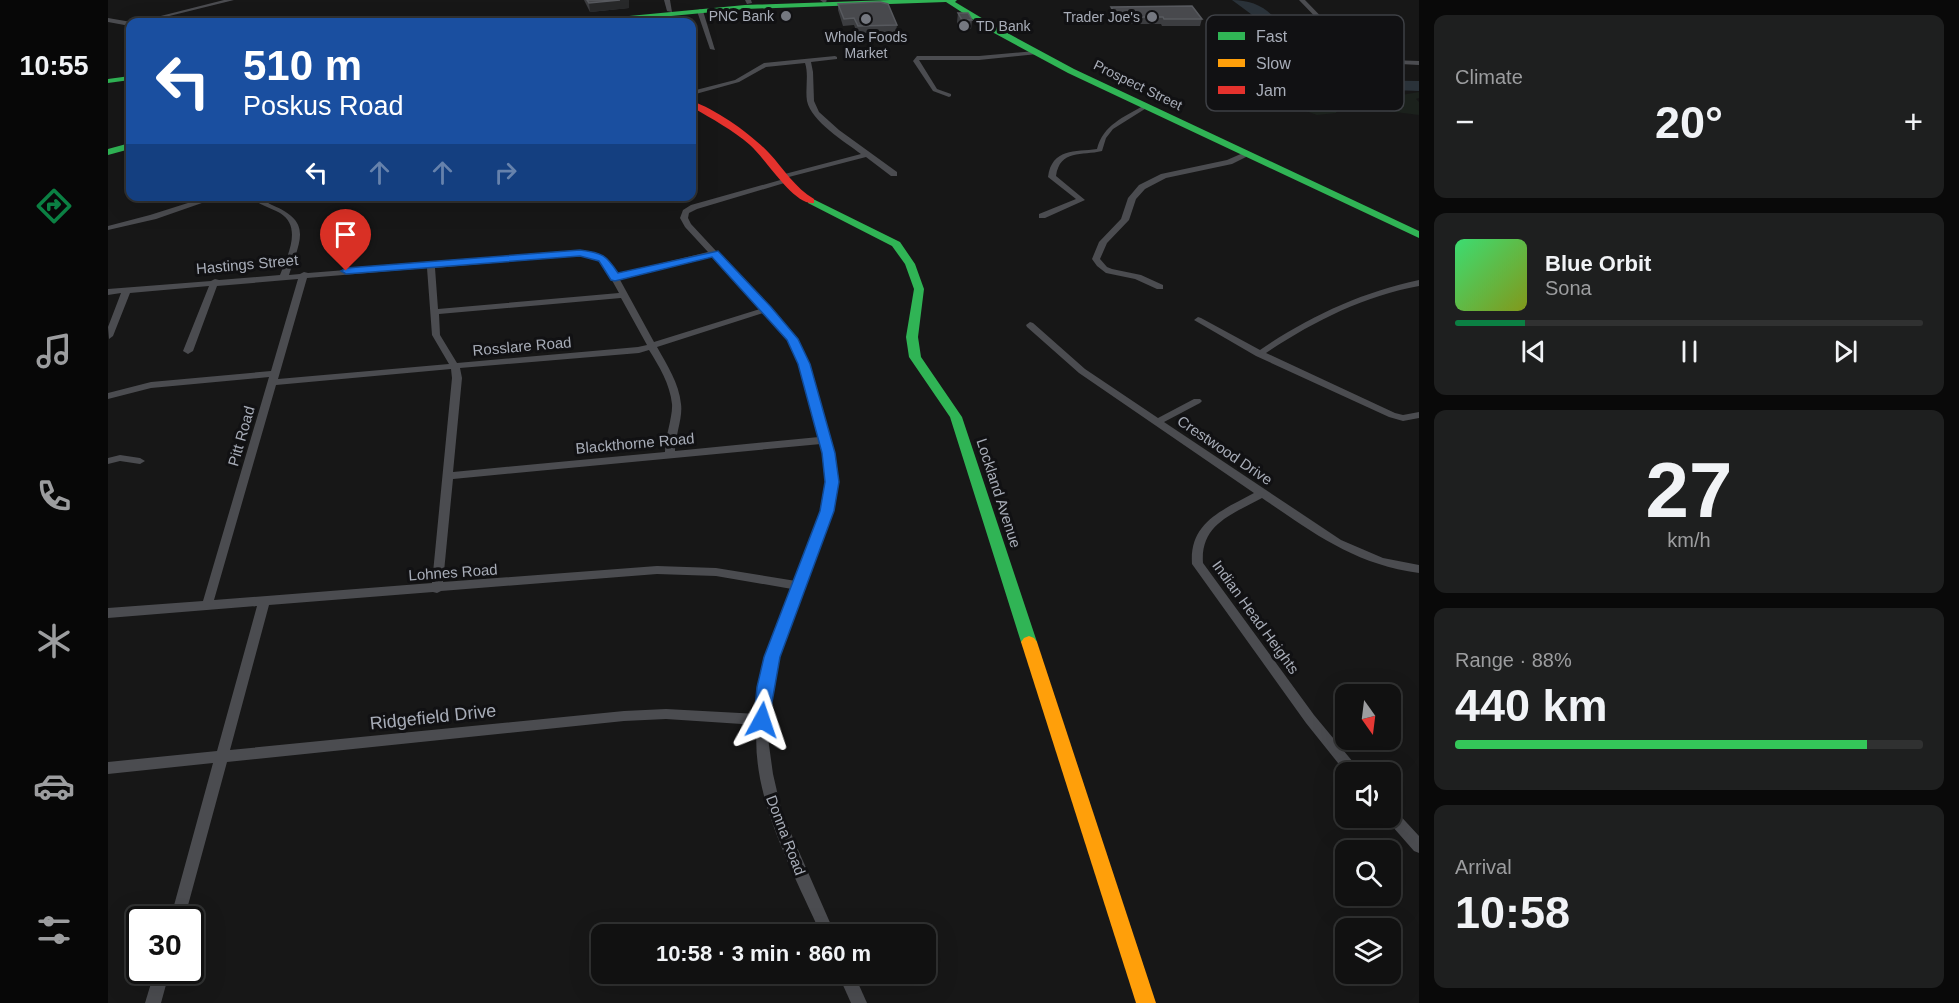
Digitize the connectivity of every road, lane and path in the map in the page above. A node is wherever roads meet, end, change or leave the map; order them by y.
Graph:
1 (231, 0) edge
2 (823, 0) edge
3 (847, 0) edge
4 (947, 0) edge
5 (953, 0) edge
6 (1302, 0) edge
7 (749, 2) edge
8 (669, 5) edge
9 (700, 11) junction
10 (1317, 15) edge
11 (157, 18) edge
12 (586, 18) edge
13 (638, 18) edge
14 (108, 20) edge
15 (126, 23) edge
16 (713, 49) dead end
17 (1035, 52) junction
18 (835, 58) dead end
19 (807, 61) junction
20 (1404, 62) edge
21 (1419, 63) edge
22 (126, 75) edge
23 (108, 77) edge
24 (696, 92) edge
25 (949, 95) dead end
26 (696, 106) edge
27 (1145, 107) junction
28 (126, 148) edge
29 (108, 152) edge
30 (868, 154) junction
31 (1246, 155) junction
32 (894, 174) dead end
33 (785, 179) junction
34 (203, 201) edge
35 (263, 201) edge
36 (1042, 216) dead end
37 (108, 228) edge
38 (1419, 235) edge
39 (714, 253) junction
40 (431, 265) junction
41 (304, 274) junction
42 (284, 276) junction
43 (615, 277) junction
44 (215, 281) junction
45 (1419, 283) edge
46 (1160, 288) dead end
47 (127, 290) junction
48 (108, 292) edge
49 (624, 295) junction
50 (767, 309) junction
51 (435, 312) junction
52 (1197, 320) dead end
53 (1030, 325) dead end
54 (109, 336) edge
55 (652, 347) junction
56 (188, 351) dead end
57 (1259, 354) junction
58 (455, 367) junction
59 (274, 378) junction
60 (108, 396) edge
61 (1197, 401) dead end
62 (1419, 415) edge
63 (1157, 422) junction
64 (825, 440) junction
65 (670, 455) junction
66 (108, 461) edge
67 (140, 461) dead end
68 (447, 476) junction
69 (1262, 493) junction
70 (1419, 569) edge
71 (799, 586) junction
72 (437, 589) junction
73 (264, 602) junction
74 (207, 606) junction
75 (108, 613) edge
76 (762, 720) junction
77 (222, 756) junction
78 (1345, 762) edge
79 (108, 768) edge
80 (1401, 826) edge
81 (1419, 846) edge
82 (181, 906) edge
83 (824, 924) edge
84 (159, 984) edge
85 (850, 984) edge
86 (153, 1003) edge
87 (859, 1003) edge
88 (1146, 1003) edge

1 - 11 street
2 - 3 main road
2 - 7 main road
4 - 5 main road
4 - 9 main road
4 - 17 main road, Prospect Street
6 - 10 street
7 - 8 main road
8 - 12 main road
9 - 13 main road
9 - 16 street
14 - 15 street
17 - 25 street
17 - 27 main road, Prospect Street
18 - 19 street
19 - 24 street
19 - 30 street
20 - 21 street
22 - 23 main road
26 - 33 main road, Lockland Avenue
27 - 31 main road, Prospect Street
27 - 36 street
28 - 29 main road
30 - 32 street
30 - 33 street
31 - 38 main road, Prospect Street
31 - 46 street
33 - 39 street, Donna Road
33 - 88 main road, Lockland Avenue
34 - 37 street
35 - 42 street
39 - 43 street
39 - 50 street, Donna Road
40 - 41 street, Hastings Street
40 - 43 street, Hastings Street
40 - 51 street
41 - 42 street, Hastings Street
41 - 59 street, Pitt Road
42 - 44 street, Hastings Street
43 - 49 street, Hastings Street
44 - 47 street, Hastings Street
44 - 56 street
45 - 57 street
47 - 48 street, Hastings Street
47 - 54 street
49 - 51 street
49 - 55 street, Hastings Street
50 - 55 street, Rosslare Road
50 - 64 street, Donna Road
51 - 58 street
52 - 57 street
53 - 63 street, Crestwood Drive
55 - 58 street, Rosslare Road
55 - 65 street, Hastings Street
57 - 62 street
58 - 59 street, Rosslare Road
58 - 68 street
59 - 60 street, Rosslare Road
59 - 74 street, Pitt Road
61 - 63 street
63 - 69 street, Crestwood Drive
64 - 65 street, Blackthorne Road
64 - 71 street, Donna Road
65 - 68 street, Blackthorne Road
66 - 67 street
68 - 72 street
69 - 70 street, Crestwood Drive
69 - 78 street, Indian Head Heights
71 - 72 street, Lohnes Road
71 - 76 street, Donna Road
72 - 73 street, Lohnes Road
73 - 74 street, Lohnes Road
73 - 77 street
74 - 75 street, Lohnes Road
76 - 77 street, Ridgefield Drive
76 - 83 street, Donna Road
77 - 79 street, Ridgefield Drive
77 - 82 street
80 - 81 street
84 - 86 street
85 - 87 street

